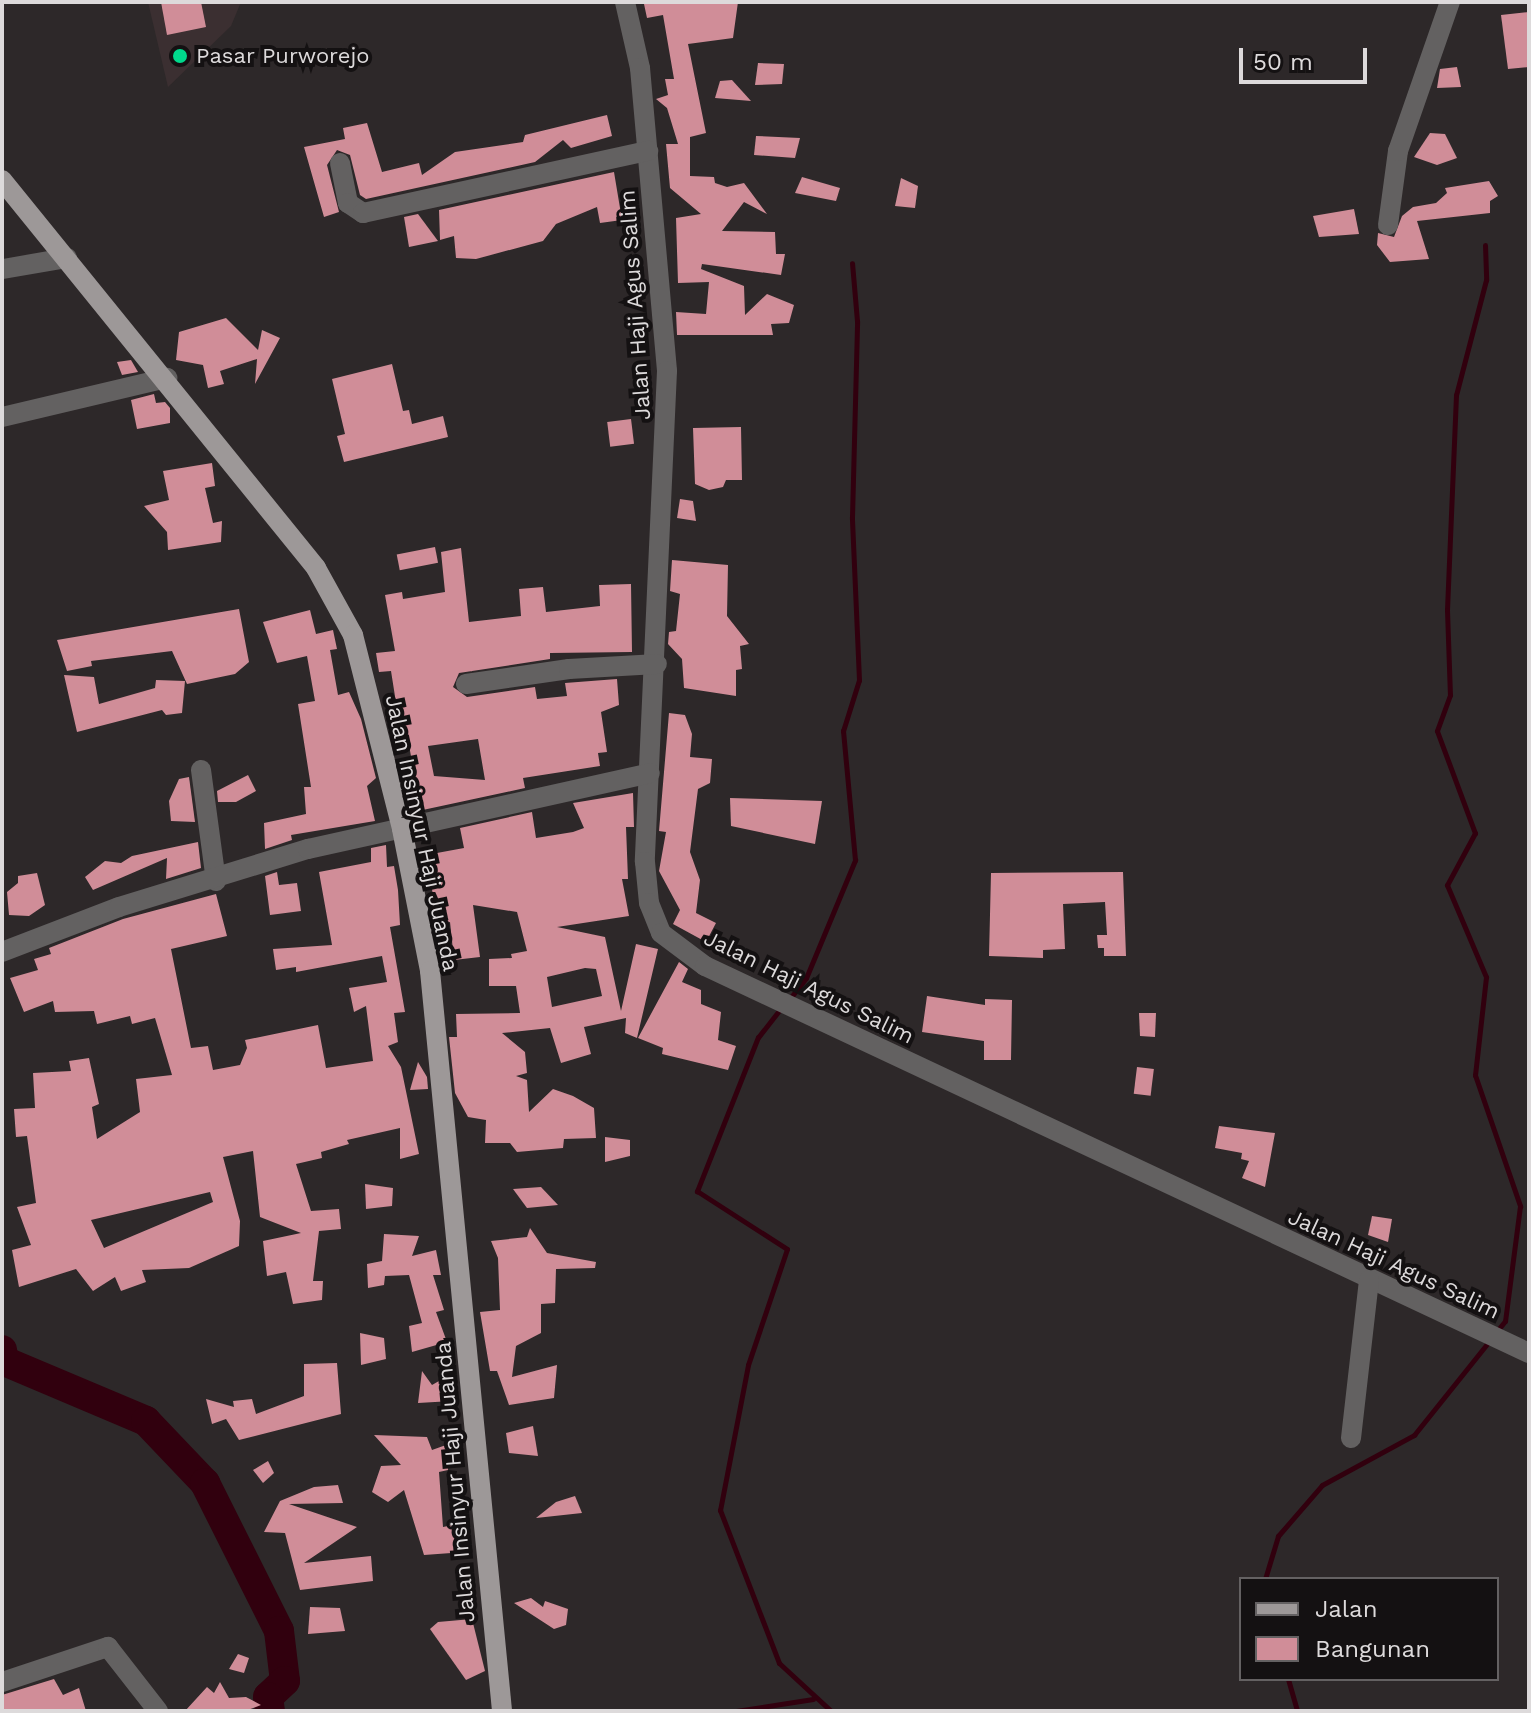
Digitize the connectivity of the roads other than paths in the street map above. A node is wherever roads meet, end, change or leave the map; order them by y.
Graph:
1 (625, 2) edge
2 (1450, 2) edge
3 (648, 151) junction
4 (340, 163) dead end
5 (2, 180) edge
6 (1388, 225) dead end
7 (67, 258) junction
8 (3, 269) edge
9 (167, 378) junction
10 (2, 417) edge
11 (657, 664) junction
12 (466, 684) dead end
13 (201, 770) dead end
14 (650, 773) junction
15 (402, 829) junction
16 (216, 881) junction
17 (2, 952) edge
18 (1369, 1280) junction
19 (1520, 1349) edge
20 (1351, 1438) dead end
21 (2, 1682) edge
22 (158, 1711) edge
23 (502, 1711) edge

1 - 3 street, Jalan Haji Agus Salim
2 - 6 street
3 - 4 street
3 - 11 street, Jalan Haji Agus Salim
5 - 7 main road, Jalan Insinyur Haji Juanda
7 - 8 street
7 - 9 main road, Jalan Insinyur Haji Juanda
9 - 10 street
9 - 15 main road, Jalan Insinyur Haji Juanda
11 - 12 street
11 - 14 street, Jalan Haji Agus Salim
13 - 16 street
14 - 15 street
14 - 18 street, Jalan Haji Agus Salim
15 - 16 street
15 - 23 main road, Jalan Insinyur Haji Juanda
16 - 17 street
18 - 19 street, Jalan Haji Agus Salim
18 - 20 street
21 - 22 street

